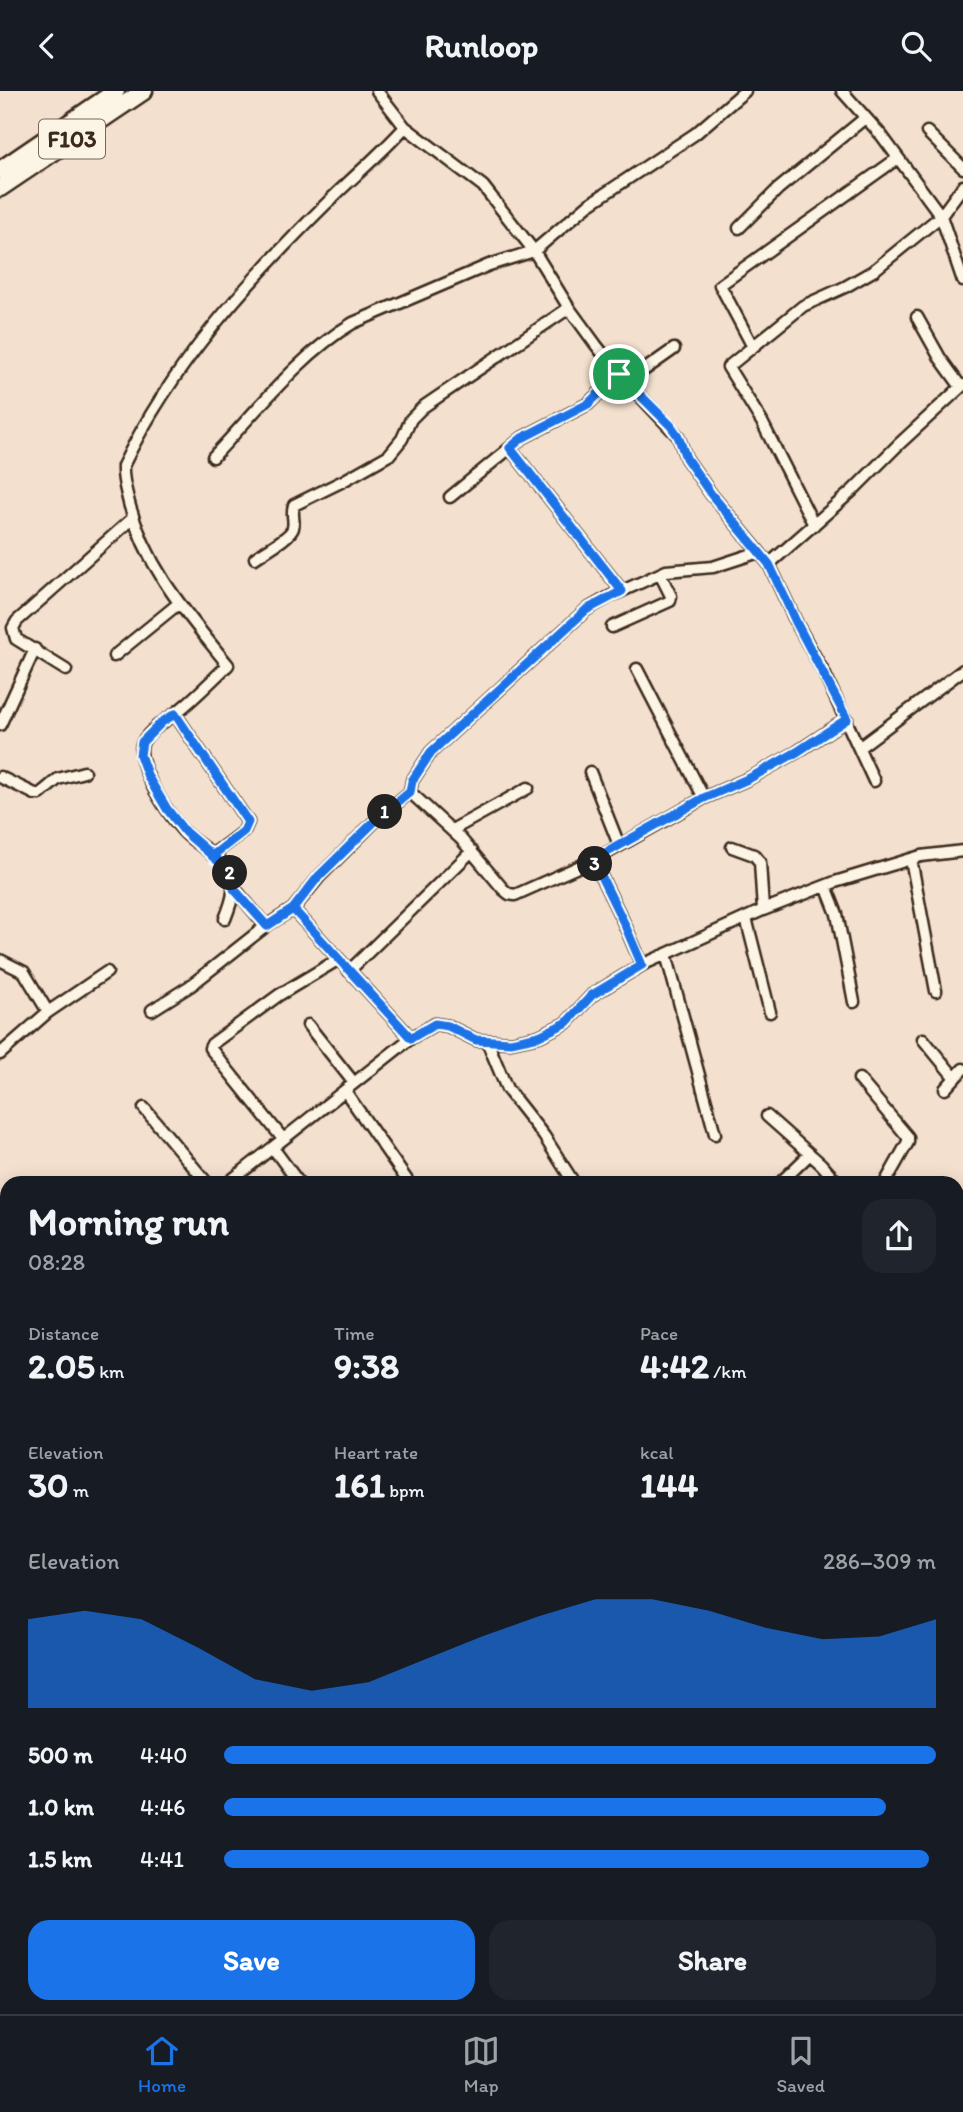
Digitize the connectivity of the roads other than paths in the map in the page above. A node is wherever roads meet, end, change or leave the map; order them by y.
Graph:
1 (117, 91) edge
2 (144, 91) edge
3 (377, 91) edge
4 (745, 91) edge
5 (842, 91) edge
6 (865, 118) junction
7 (405, 127) junction
8 (927, 132) dead end
9 (898, 158) junction
10 (963, 168) edge
11 (0, 170) edge
12 (963, 186) edge
13 (0, 188) edge
14 (941, 216) junction
15 (739, 228) dead end
16 (534, 251) junction
17 (960, 266) edge
18 (963, 281) edge
19 (569, 308) junction
20 (917, 317) dead end
21 (753, 347) junction
22 (674, 349) dead end
23 (619, 374) junction
24 (627, 382) junction
25 (962, 386) edge
26 (510, 448) junction
27 (213, 457) dead end
28 (450, 497) dead end
29 (133, 518) junction
30 (814, 525) junction
31 (760, 552) junction
32 (255, 558) dead end
33 (769, 564) junction
34 (660, 574) junction
35 (622, 591) junction
36 (178, 604) junction
37 (612, 627) dead end
38 (35, 649) junction
39 (114, 656) dead end
40 (636, 669) dead end
41 (66, 670) dead end
42 (963, 670) edge
43 (175, 714) junction
44 (847, 719) junction
45 (0, 725) edge
46 (860, 747) junction
47 (84, 772) dead end
48 (590, 772) dead end
49 (0, 777) edge
50 (874, 781) dead end
51 (528, 788) dead end
52 (410, 792) junction
53 (704, 798) junction
54 (452, 830) junction
55 (619, 845) junction
56 (732, 847) dead end
57 (472, 851) junction
58 (963, 851) edge
59 (212, 856) junction
60 (911, 859) junction
61 (593, 860) junction
62 (826, 885) junction
63 (234, 889) junction
64 (293, 909) junction
65 (763, 910) junction
66 (746, 918) junction
67 (225, 919) dead end
68 (267, 926) junction
69 (666, 954) junction
70 (339, 959) junction
71 (0, 960) edge
72 (642, 965) junction
73 (349, 971) junction
74 (107, 972) dead end
75 (936, 991) dead end
76 (855, 1002) dead end
77 (152, 1010) dead end
78 (48, 1012) junction
79 (770, 1012) dead end
80 (308, 1025) dead end
81 (411, 1038) junction
82 (923, 1039) dead end
83 (487, 1041) junction
84 (0, 1054) edge
85 (963, 1069) edge
86 (955, 1078) junction
87 (859, 1079) dead end
88 (354, 1083) junction
89 (945, 1089) dead end
90 (345, 1091) junction
91 (144, 1108) dead end
92 (767, 1116) dead end
93 (715, 1134) dead end
94 (284, 1139) junction
95 (273, 1148) junction
96 (810, 1154) junction
97 (201, 1176) edge
98 (237, 1176) edge
99 (294, 1176) edge
100 (404, 1176) edge
101 (570, 1176) edge
102 (787, 1176) edge
103 (831, 1176) edge
104 (889, 1176) edge

1 - 11 main road, F103
2 - 13 main road, F103
3 - 7 street
4 - 16 street
5 - 6 street
6 - 9 street
6 - 15 street
7 - 16 street
7 - 29 street
8 - 10 street
9 - 14 street
9 - 21 street
12 - 14 street
14 - 17 street
14 - 21 street
16 - 19 street
16 - 27 street
17 - 18 street
19 - 23 street
19 - 32 street
20 - 25 street
21 - 30 street
22 - 24 street
23 - 24 street
23 - 26 street
24 - 31 street
25 - 30 street
26 - 28 street
26 - 35 street
29 - 36 street
29 - 38 street
30 - 33 street
31 - 33 street
31 - 34 street
33 - 44 street
34 - 35 street
34 - 37 street
35 - 52 street
36 - 39 street
36 - 43 street
38 - 41 street
38 - 45 street
40 - 53 street
42 - 46 street
43 - 59 street
43 - 59 street
44 - 46 street
44 - 53 street
46 - 50 street
47 - 49 street
48 - 55 street
51 - 54 street
52 - 54 street
52 - 64 street
53 - 55 street
54 - 57 street
55 - 61 street
56 - 65 street
57 - 61 street
57 - 73 street
58 - 60 street
59 - 63 street
60 - 62 street
60 - 75 street
61 - 72 street
62 - 65 street
62 - 76 street
63 - 67 street
63 - 68 street
64 - 68 street
64 - 70 street
65 - 66 street
66 - 69 street
66 - 79 street
68 - 77 street
69 - 72 street
69 - 93 street
70 - 73 street
70 - 94 street
71 - 78 street
72 - 83 street
73 - 81 street
74 - 78 street
78 - 84 street
80 - 88 street
81 - 83 street
81 - 88 street
82 - 86 street
83 - 101 street
85 - 86 street
86 - 89 street
87 - 104 street
88 - 90 street
90 - 94 street
90 - 100 street
91 - 97 street
92 - 96 street
94 - 95 street
95 - 98 street
95 - 99 street
96 - 102 street
96 - 103 street

